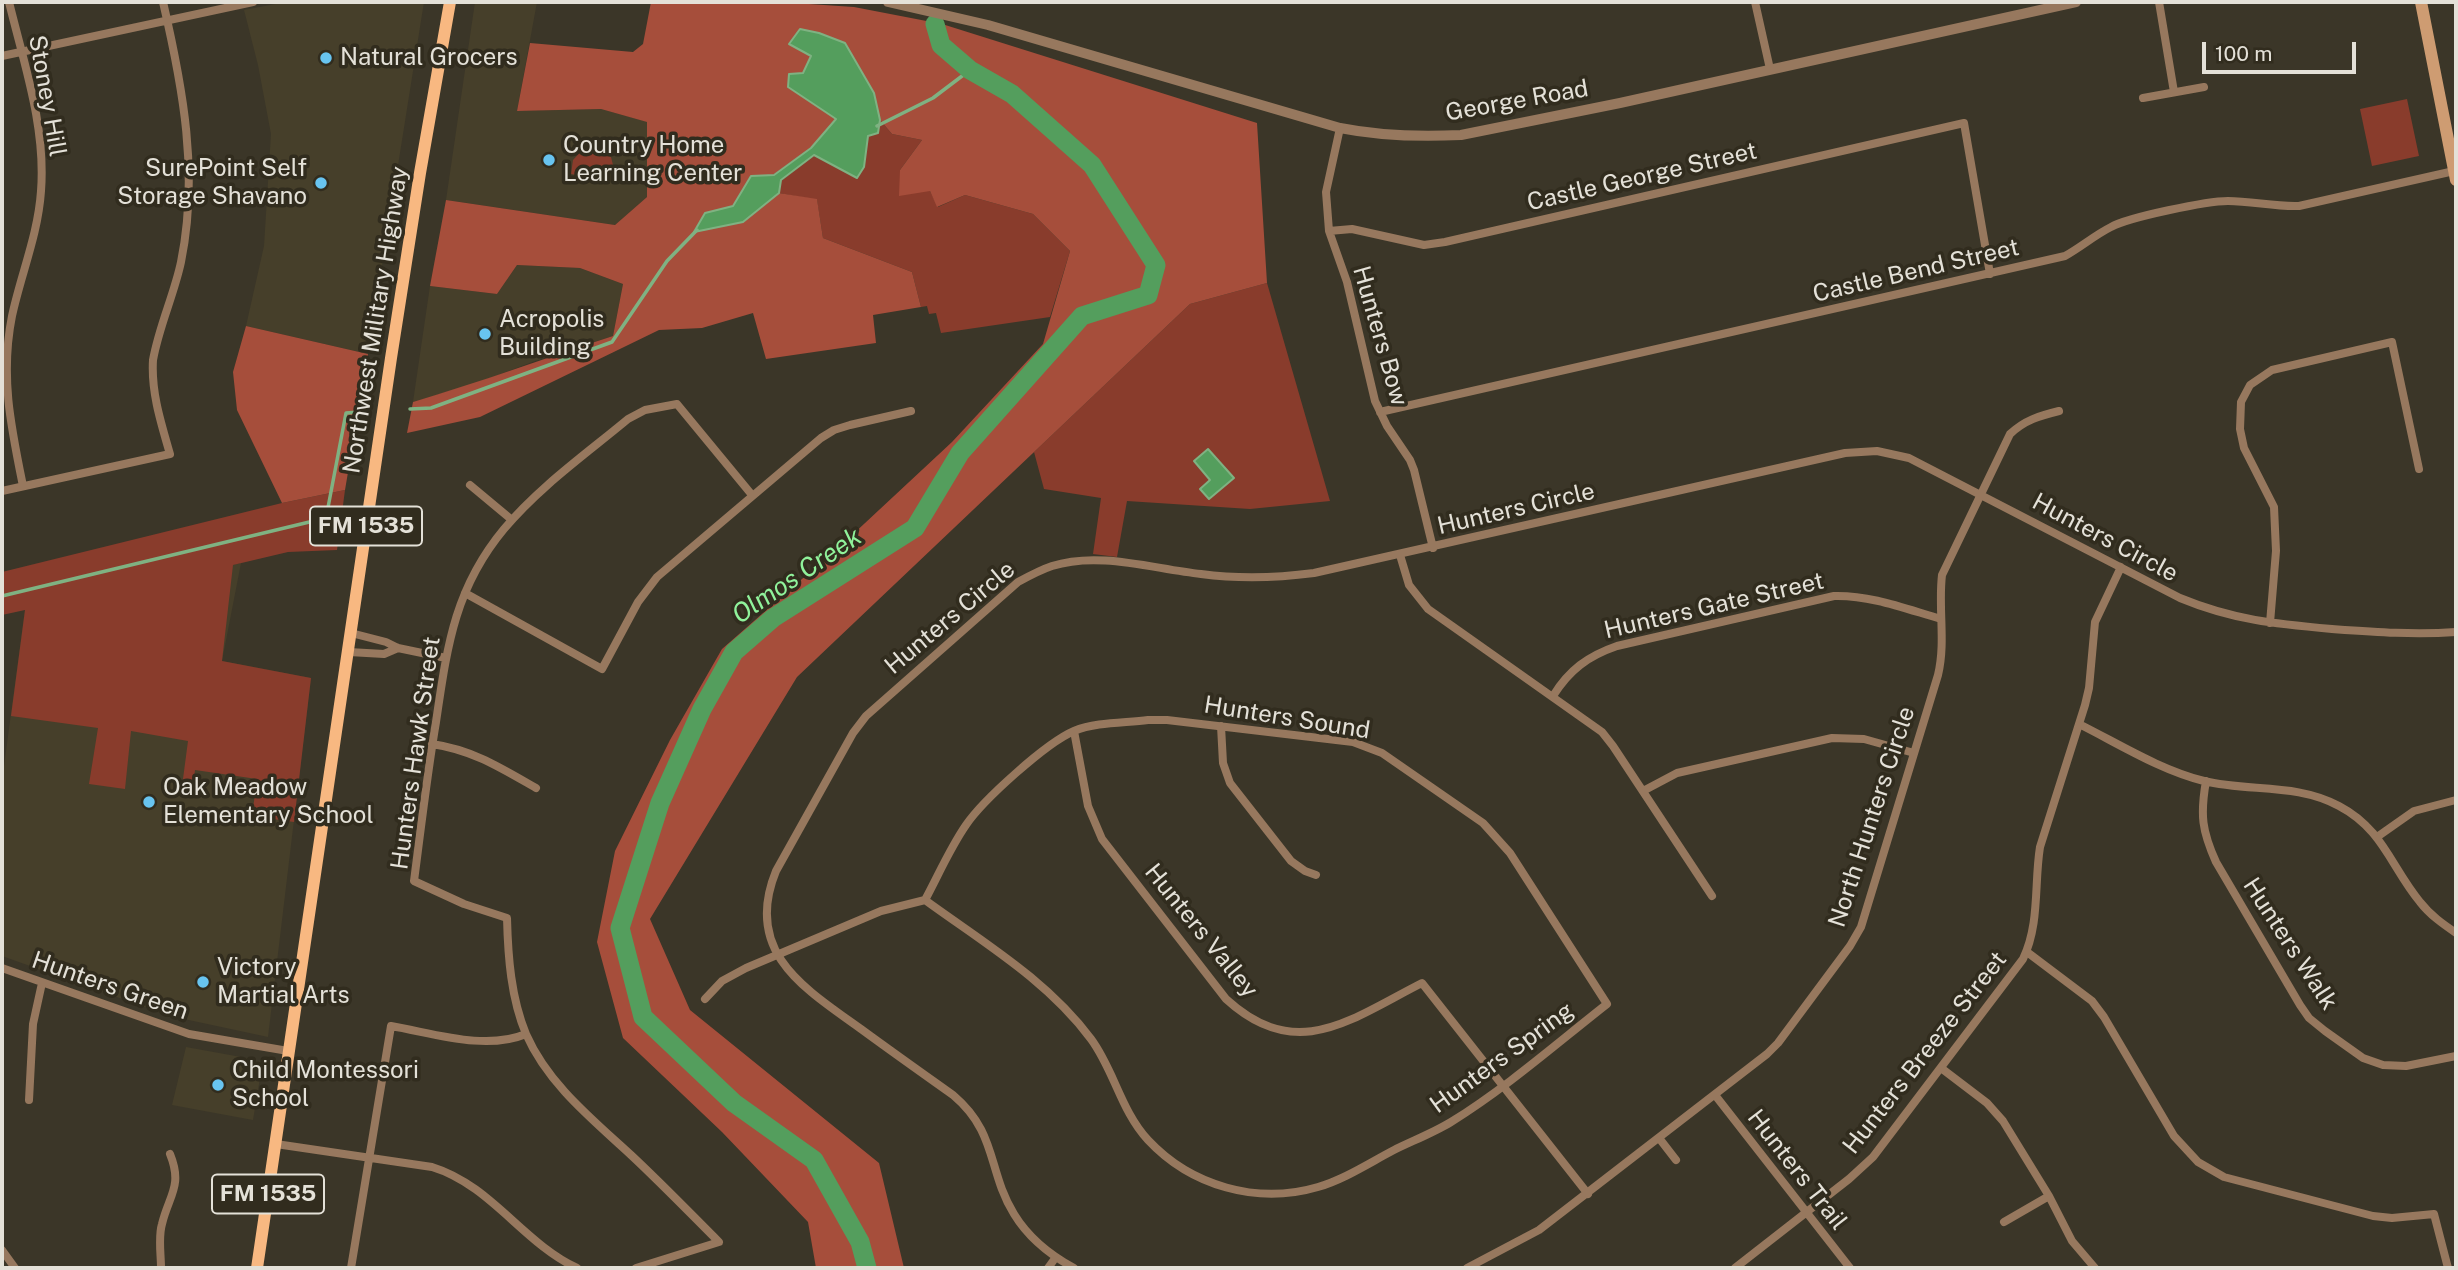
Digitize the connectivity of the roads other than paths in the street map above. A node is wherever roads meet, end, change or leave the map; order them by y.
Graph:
1 (9, 2) edge
2 (163, 2) edge
3 (253, 2) edge
4 (450, 2) edge
5 (888, 2) edge
6 (1755, 2) edge
7 (2076, 2) edge
8 (2159, 2) edge
9 (2421, 2) edge
10 (2045, 5) edge
11 (167, 20) junction
12 (21, 51) junction
13 (2, 57) edge
14 (1770, 69) junction
15 (2204, 87) dead end
16 (2174, 92) junction
17 (2143, 98) dead end
18 (1340, 128) junction
19 (2455, 176) edge
20 (1329, 231) junction
21 (1990, 274) junction
22 (911, 411) dead end
23 (2059, 411) dead end
24 (1380, 412) junction
25 (2419, 469) dead end
26 (470, 485) dead end
27 (23, 486) junction
28 (2, 491) edge
29 (1980, 494) junction
30 (752, 495) junction
31 (512, 520) junction
32 (1433, 548) junction
33 (1400, 555) junction
34 (2121, 567) junction
35 (465, 593) junction
36 (1941, 619) junction
37 (2270, 624) junction
38 (2455, 632) edge
39 (351, 633) junction
40 (398, 649) junction
41 (349, 652) junction
42 (446, 658) junction
43 (1553, 696) junction
44 (2078, 724) junction
45 (1221, 726) junction
46 (1074, 731) junction
47 (432, 744) junction
48 (1914, 753) junction
49 (2206, 781) junction
50 (536, 788) dead end
51 (1643, 791) junction
52 (2456, 800) edge
53 (2377, 837) junction
54 (1316, 875) dead end
55 (1712, 896) dead end
56 (925, 900) junction
57 (2456, 933) edge
58 (2027, 952) junction
59 (778, 954) junction
60 (2, 968) edge
61 (43, 983) junction
62 (705, 999) dead end
63 (1607, 1004) joint
64 (526, 1034) junction
65 (289, 1051) junction
66 (2456, 1056) edge
67 (1941, 1068) junction
68 (1502, 1086) junction
69 (1715, 1096) junction
70 (29, 1100) dead end
71 (1659, 1138) junction
72 (276, 1144) junction
73 (170, 1154) dead end
74 (368, 1157) junction
75 (1676, 1160) dead end
76 (1588, 1194) junction
77 (2049, 1196) junction
78 (1807, 1213) junction
79 (2004, 1222) dead end
80 (2, 1250) edge
81 (1056, 1257) junction
82 (15, 1268) edge
83 (161, 1268) edge
84 (257, 1268) edge
85 (351, 1268) edge
86 (577, 1268) edge
87 (636, 1268) edge
88 (1048, 1268) edge
89 (1074, 1268) edge
90 (1467, 1268) edge
91 (1735, 1268) edge
92 (1850, 1268) edge
93 (2095, 1268) edge
94 (2448, 1268) edge

1 - 12 street, Stoney Hill
2 - 11 street
3 - 11 street
4 - 39 main road, Northwest Military Highway / FM 1535
5 - 18 street, George Road
6 - 14 street
7 - 10 street, George Road
8 - 16 street
9 - 19 main road
10 - 14 street, George Road
11 - 12 street
11 - 27 street
12 - 13 street
12 - 27 street, Stoney Hill
14 - 18 street, George Road
15 - 16 street
16 - 17 street
18 - 20 street, Hunters Bow
19 - 21 street, Castle Bend Street
20 - 21 street, Castle George Street
20 - 24 street, Hunters Bow
21 - 24 street, Castle Bend Street
22 - 30 street
23 - 29 street, North Hunters Circle
24 - 32 street, Hunters Bow
25 - 37 street
26 - 31 street
27 - 28 street
29 - 32 street, Hunters Circle
29 - 34 street, Hunters Circle
29 - 36 street, North Hunters Circle
30 - 31 street, Hunters Hawk Street
30 - 35 street
31 - 35 street, Hunters Hawk Street
32 - 33 street, Hunters Circle
33 - 43 street
33 - 59 street, Hunters Circle
34 - 37 street, Hunters Circle
34 - 44 street, Hunters Breeze Street
35 - 42 street, Hunters Hawk Street
36 - 43 street, Hunters Gate Street
36 - 48 street, North Hunters Circle
37 - 38 street, Hunters Circle
39 - 40 street
39 - 41 main road, Northwest Military Highway / FM 1535
40 - 41 street
40 - 42 street
41 - 65 main road, Northwest Military Highway / FM 1535
42 - 47 street, Hunters Hawk Street
43 - 51 street
44 - 49 street
44 - 58 street, Hunters Breeze Street
45 - 46 street, Hunters Sound
45 - 54 street
45 - 63 street, Hunters Sound
46 - 56 street, Hunters Sound
46 - 68 street, Hunters Valley
47 - 50 street
47 - 64 street, Hunters Hawk Street
48 - 51 street
48 - 69 street, North Hunters Circle
49 - 53 street
49 - 66 street, Hunters Walk
51 - 55 street
52 - 53 street
53 - 57 street
56 - 59 street
56 - 68 street, Hunters Spring
58 - 67 street, Hunters Breeze Street
58 - 94 street
59 - 62 street
59 - 81 street
60 - 61 street, Hunters Green
61 - 65 street, Hunters Green
61 - 70 street
63 - 68 street, Hunters Spring
64 - 74 street
64 - 87 street, Hunters Hawk Street
65 - 72 main road, Northwest Military Highway / FM 1535
67 - 77 street
67 - 78 street, Hunters Breeze Street
68 - 76 street
69 - 71 street, North Hunters Circle
69 - 78 street, Hunters Trail
71 - 75 street
71 - 76 street, North Hunters Circle
72 - 74 street
72 - 84 main road, Northwest Military Highway / FM 1535
73 - 83 street
74 - 85 street
74 - 86 street
76 - 90 street, North Hunters Circle
77 - 79 street
77 - 93 street
78 - 91 street, Hunters Breeze Street
78 - 92 street, Hunters Trail
80 - 82 street
81 - 88 street
81 - 89 street

